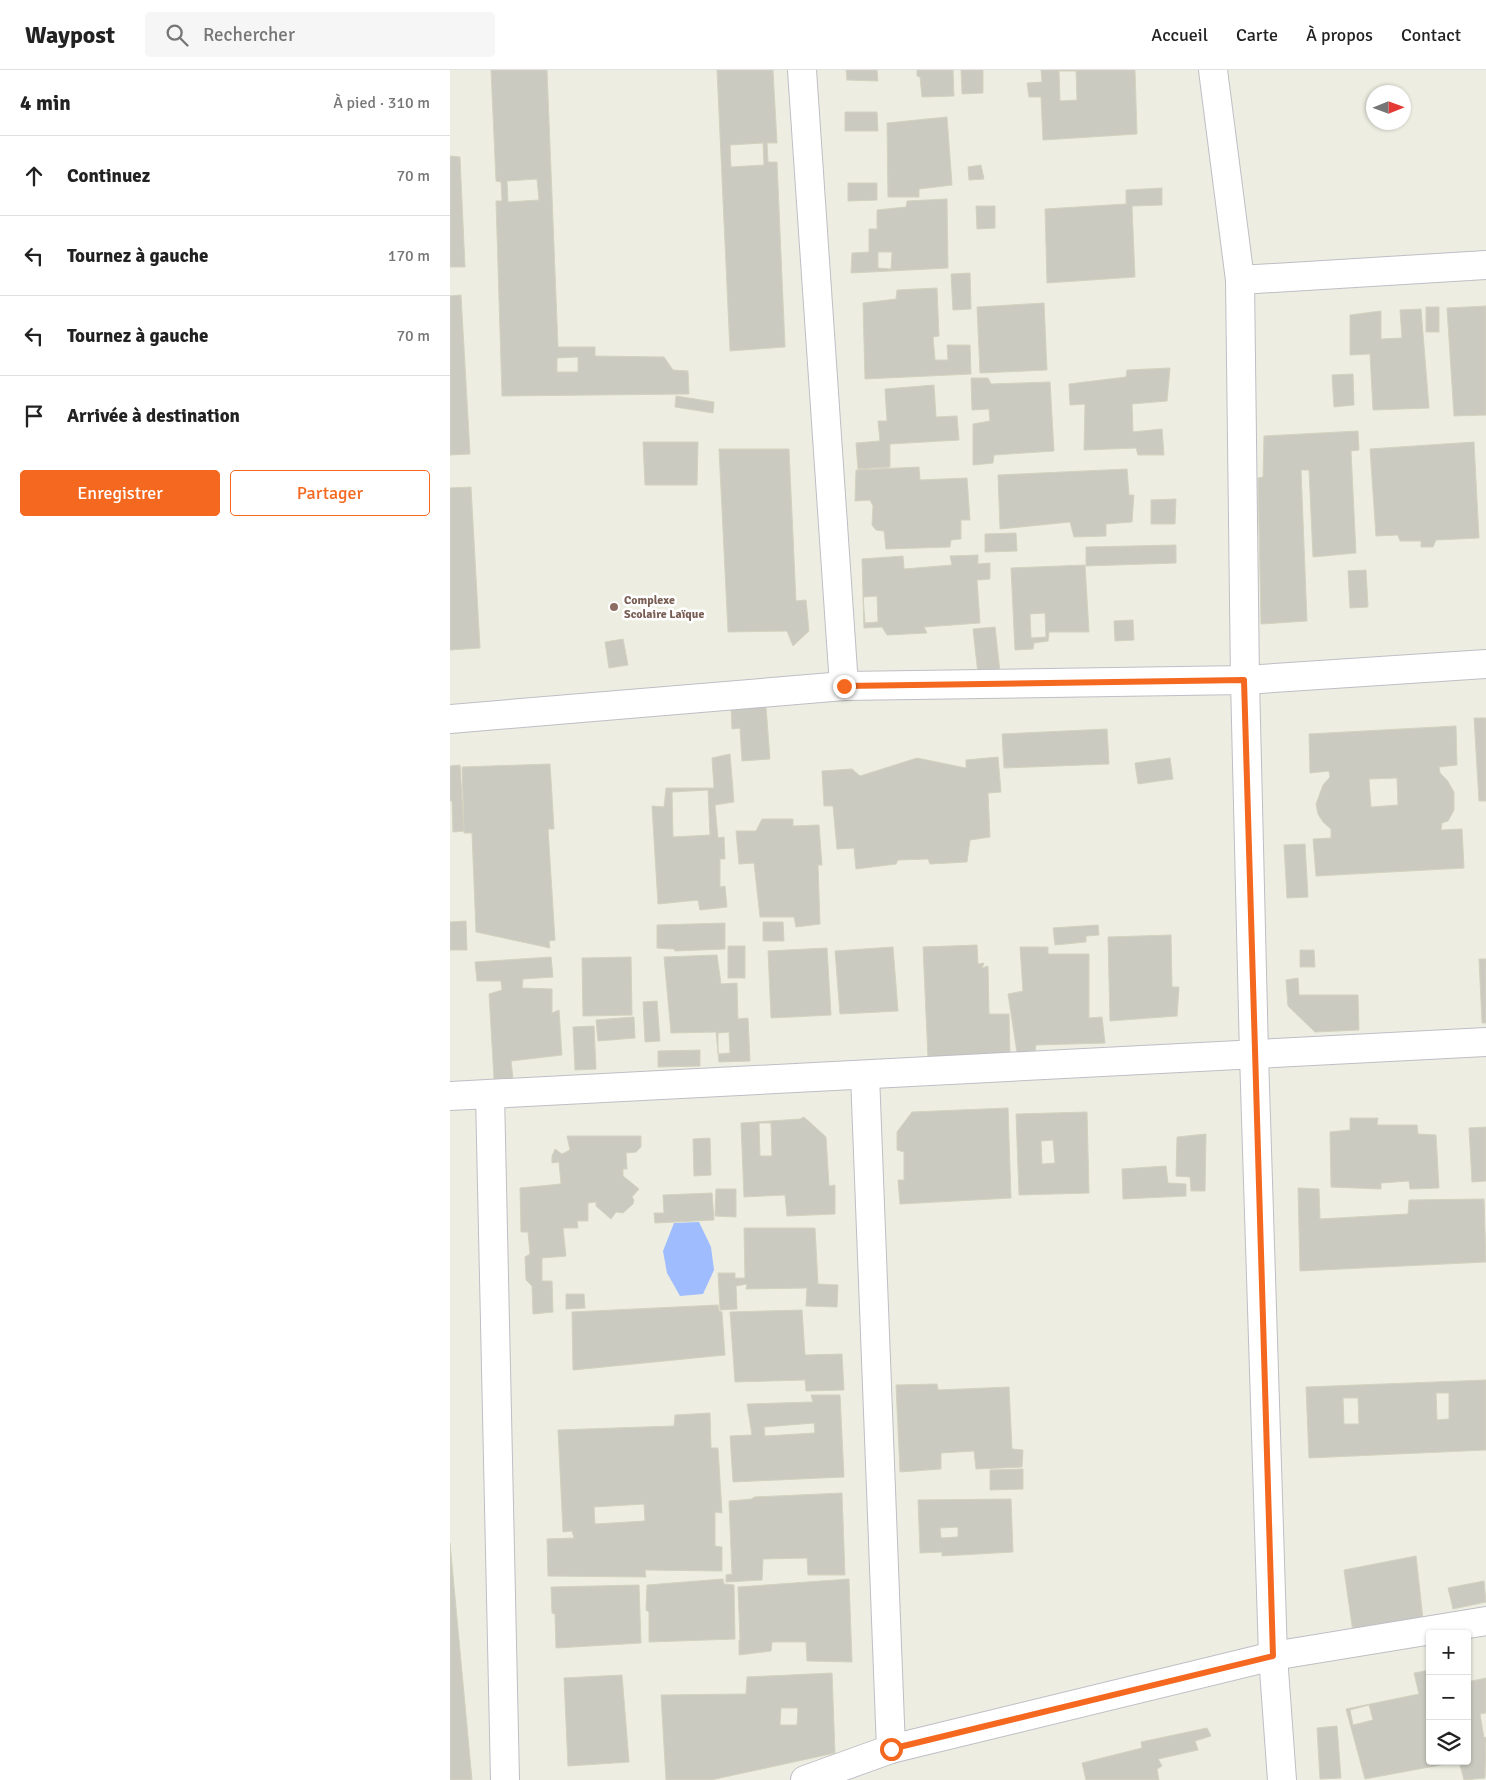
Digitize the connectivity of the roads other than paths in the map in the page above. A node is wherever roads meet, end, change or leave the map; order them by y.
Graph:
1 (802, 70) edge
2 (1213, 70) edge
3 (1486, 265) edge
4 (1240, 280) junction
5 (1486, 664) edge
6 (1244, 680) junction
7 (844, 686) junction
8 (450, 719) edge
9 (1486, 1042) edge
10 (1254, 1054) junction
11 (865, 1075) junction
12 (490, 1094) junction
13 (450, 1096) edge
14 (1486, 1621) edge
15 (1273, 1656) junction
16 (891, 1749) junction
17 (505, 1780) edge
18 (804, 1780) edge
19 (1282, 1780) edge

1 - 7 street
2 - 4 street
3 - 4 street
4 - 6 street
5 - 6 street
6 - 7 street
6 - 10 street
7 - 8 street
9 - 10 street
10 - 11 street
10 - 15 street
11 - 12 street
11 - 16 street
12 - 13 street
12 - 17 street
14 - 15 street
15 - 16 street
15 - 19 street
16 - 18 street

